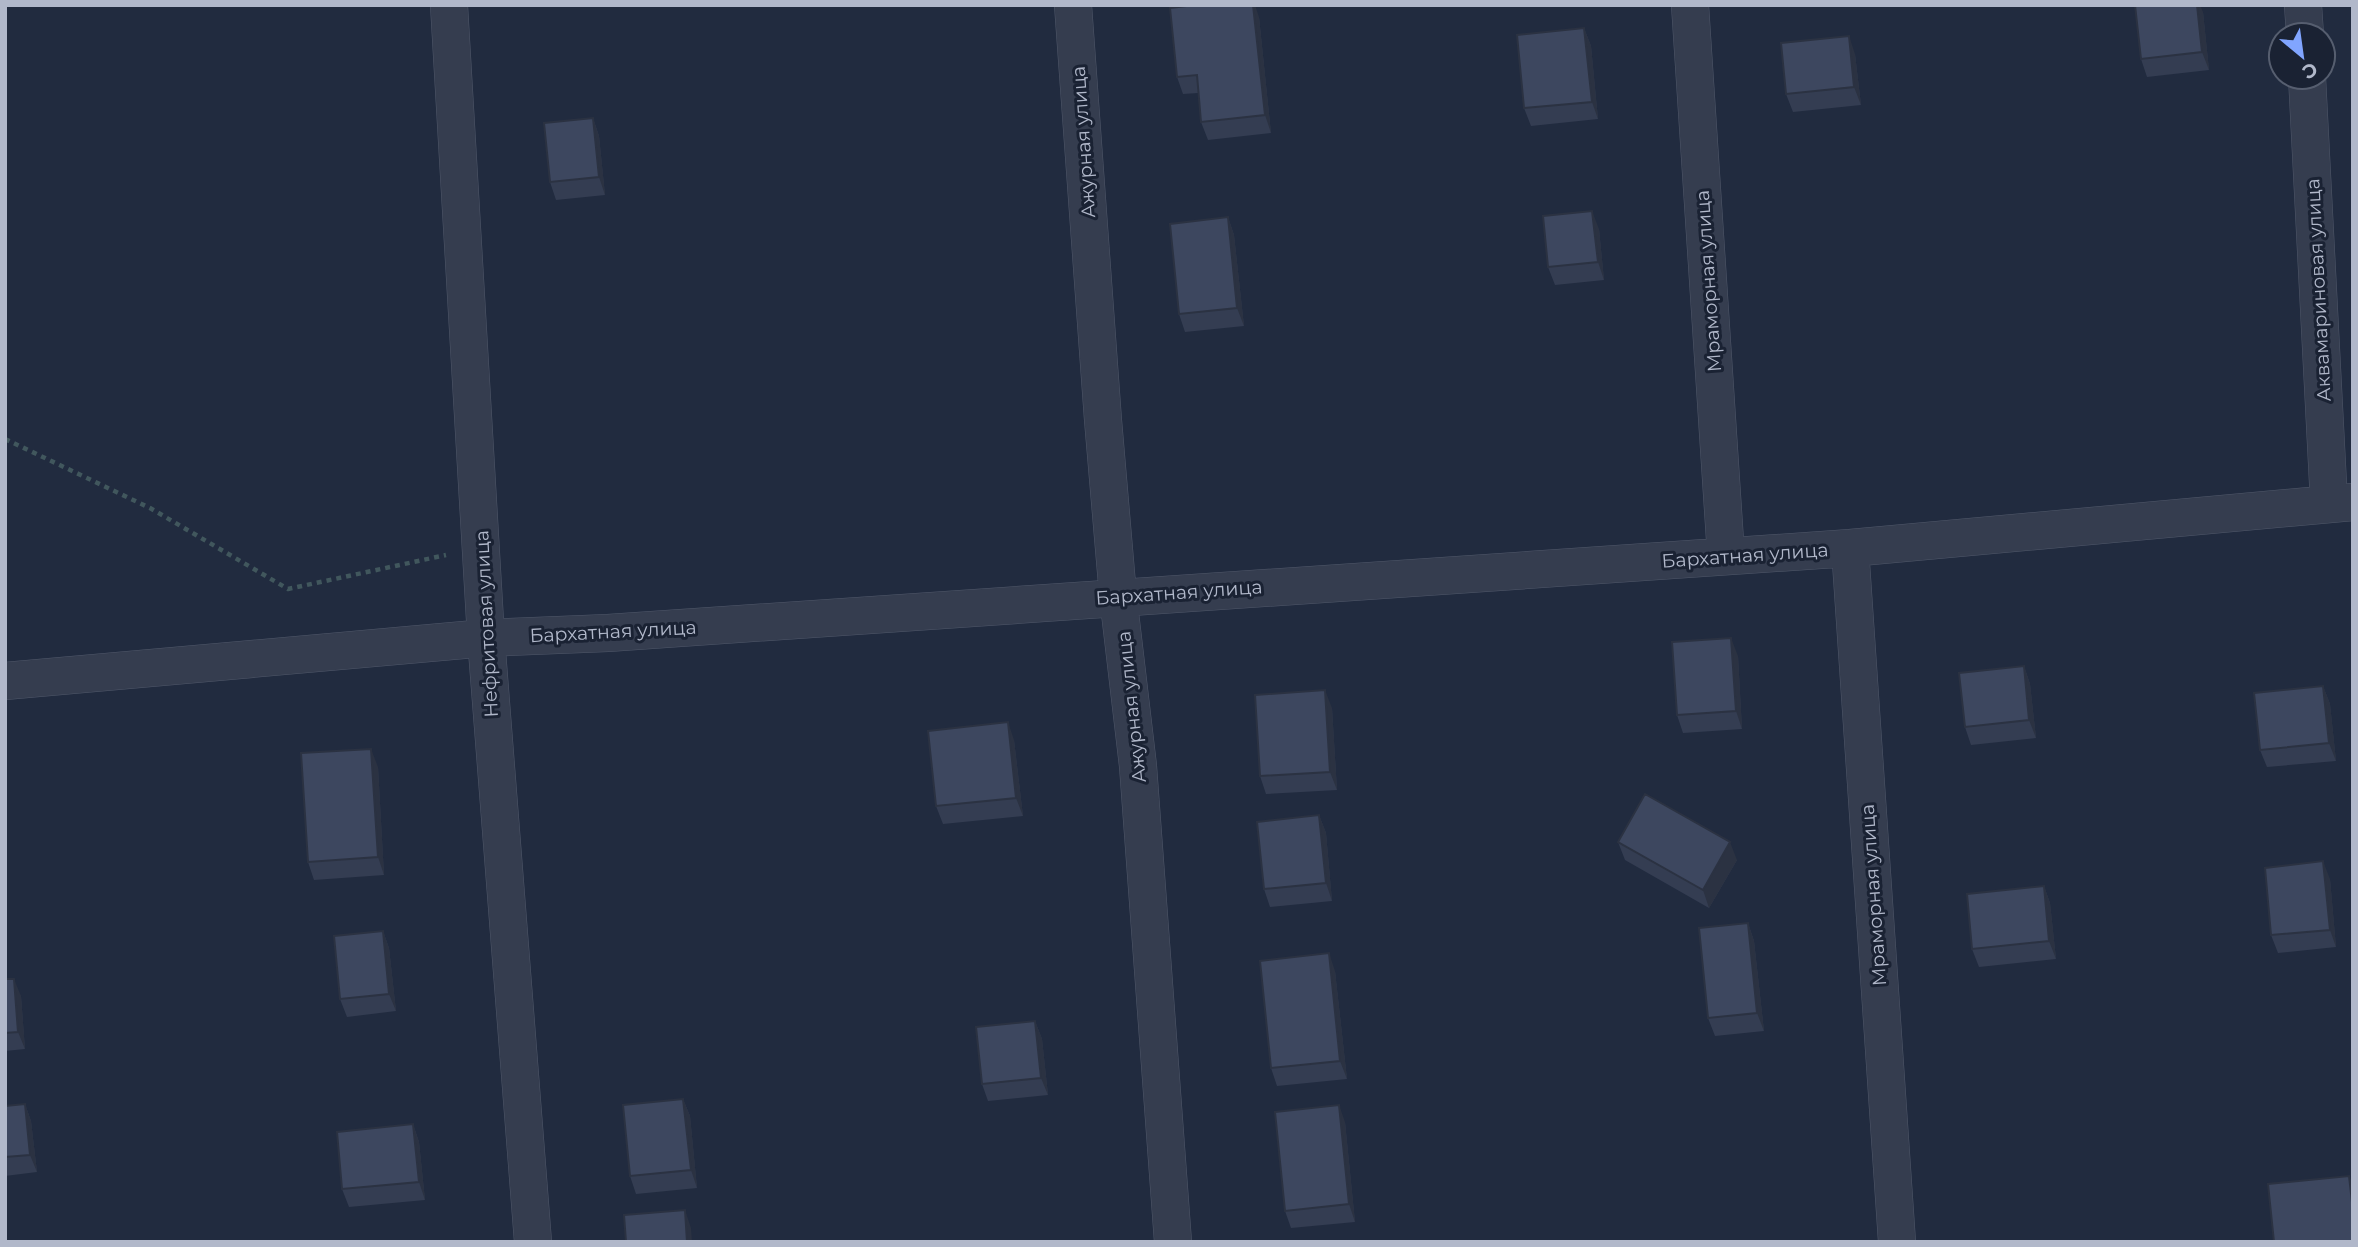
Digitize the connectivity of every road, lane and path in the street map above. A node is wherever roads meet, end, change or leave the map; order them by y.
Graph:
1 (449, 5) edge
2 (1073, 5) edge
3 (1690, 5) edge
4 (2308, 91) edge
5 (5, 439) edge
6 (2341, 502) edge
7 (482, 548) junction
8 (1850, 548) junction
9 (1726, 556) junction
10 (1118, 596) junction
11 (485, 638) junction
12 (5, 681) edge
13 (533, 1242) edge
14 (1173, 1242) edge
15 (1897, 1242) edge

1 - 7 street, Нефритовая улица
2 - 10 street, Ажурная улица
3 - 9 street, Мраморная улица
4 - 6 street, Аквамариновая улица
5 - 7 path
6 - 8 street, Бархатная улица
7 - 11 street, Нефритовая улица
8 - 9 street, Бархатная улица
8 - 15 street, Мраморная улица
9 - 10 street, Бархатная улица
10 - 11 street, Бархатная улица
10 - 14 street, Ажурная улица
11 - 12 street, Бархатная улица
11 - 13 street, Нефритовая улица

